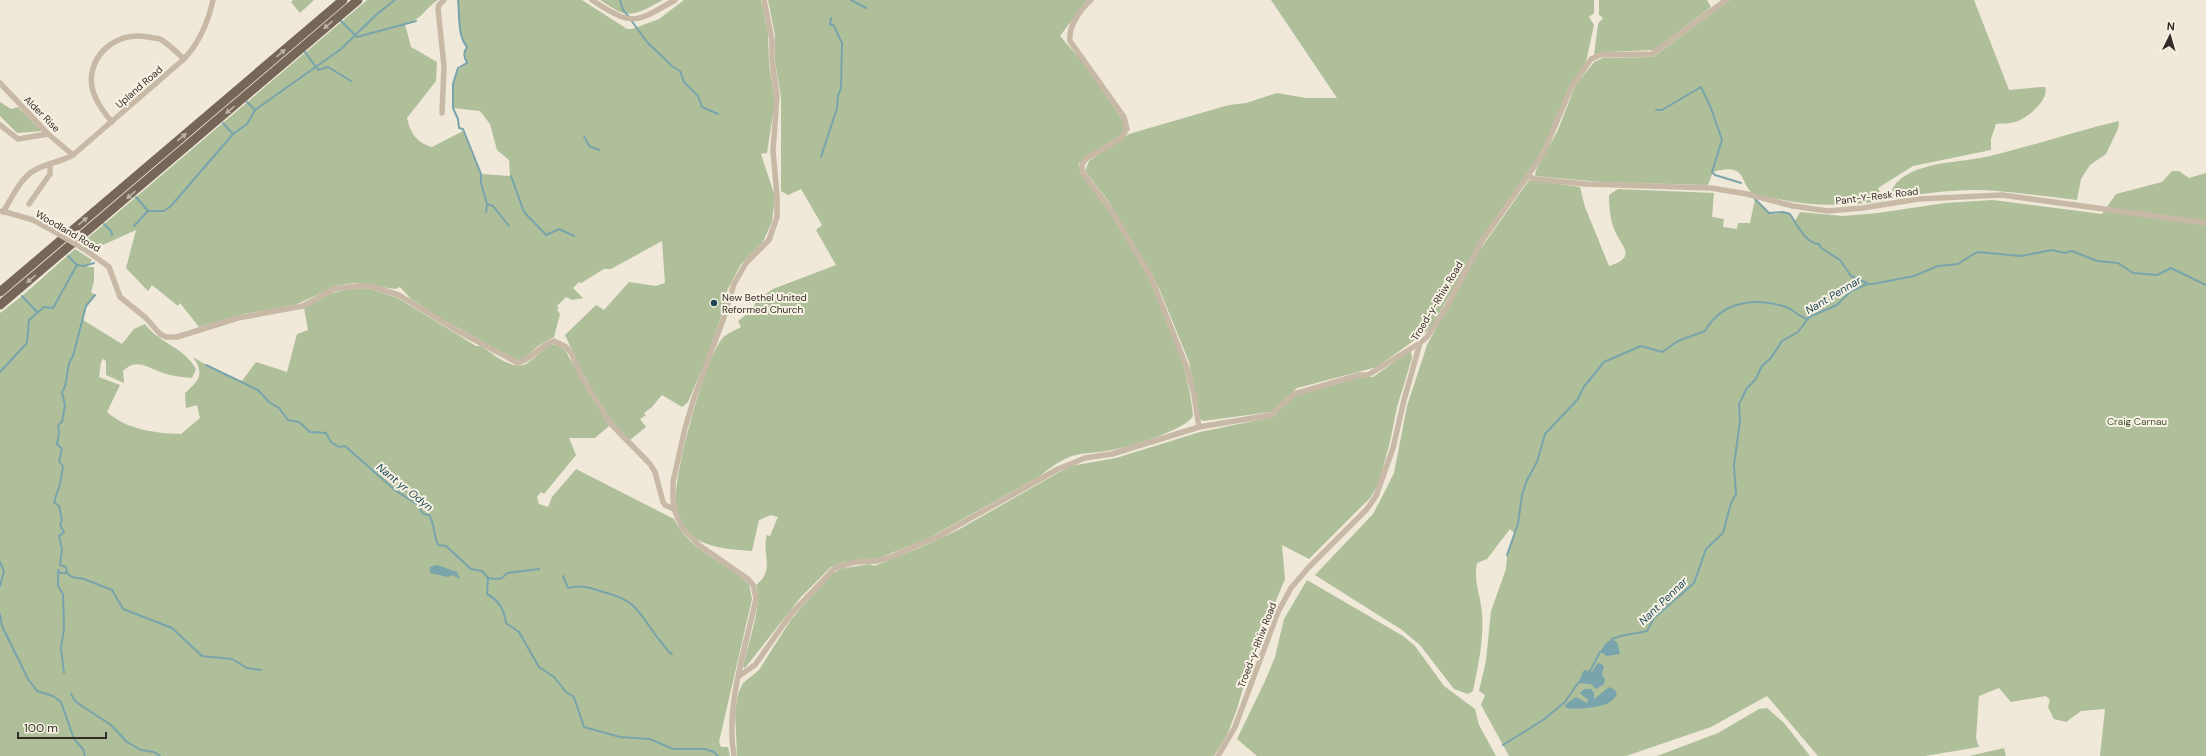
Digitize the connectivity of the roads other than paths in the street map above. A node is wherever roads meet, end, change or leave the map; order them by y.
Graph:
1 (213, 0) edge
2 (343, 0) edge
3 (358, 0) edge
4 (444, 0) edge
5 (592, 0) edge
6 (676, 0) edge
7 (764, 0) edge
8 (1091, 0) edge
9 (1726, 0) edge
10 (184, 59) junction
11 (0, 84) edge
12 (442, 113) dead end
13 (112, 122) junction
14 (0, 125) edge
15 (48, 134) junction
16 (73, 154) junction
17 (50, 164) junction
18 (1528, 176) junction
19 (29, 204) dead end
20 (2, 212) edge
21 (2206, 223) edge
22 (0, 292) edge
23 (0, 305) edge
24 (1420, 343) junction
25 (1199, 427) junction
26 (674, 509) junction
27 (739, 676) junction
28 (734, 756) edge
29 (1218, 756) edge

1 - 10 street, Upland Road
22 -> 2 main road
3 -> 23 main road
4 - 12 street
5 - 6 street
7 - 26 street
8 - 25 street
9 - 18 street, Troed-y-Rhiw Road
10 - 13 street, Upland Road
10 - 13 street
11 - 15 street, Alder Rise
13 - 16 street, Upland Road
14 - 15 street
15 - 16 street, Alder Rise
16 - 17 street, Upland Road
17 - 19 street
17 - 20 street, Upland Road
18 - 21 street, Pant-Y-Resk Road
18 - 24 street, Troed-y-Rhiw Road
20 - 26 street, Woodland Road, bridge
24 - 25 street
24 - 29 street, Troed-y-Rhiw Road
25 - 27 street
26 - 27 street
27 - 28 street

